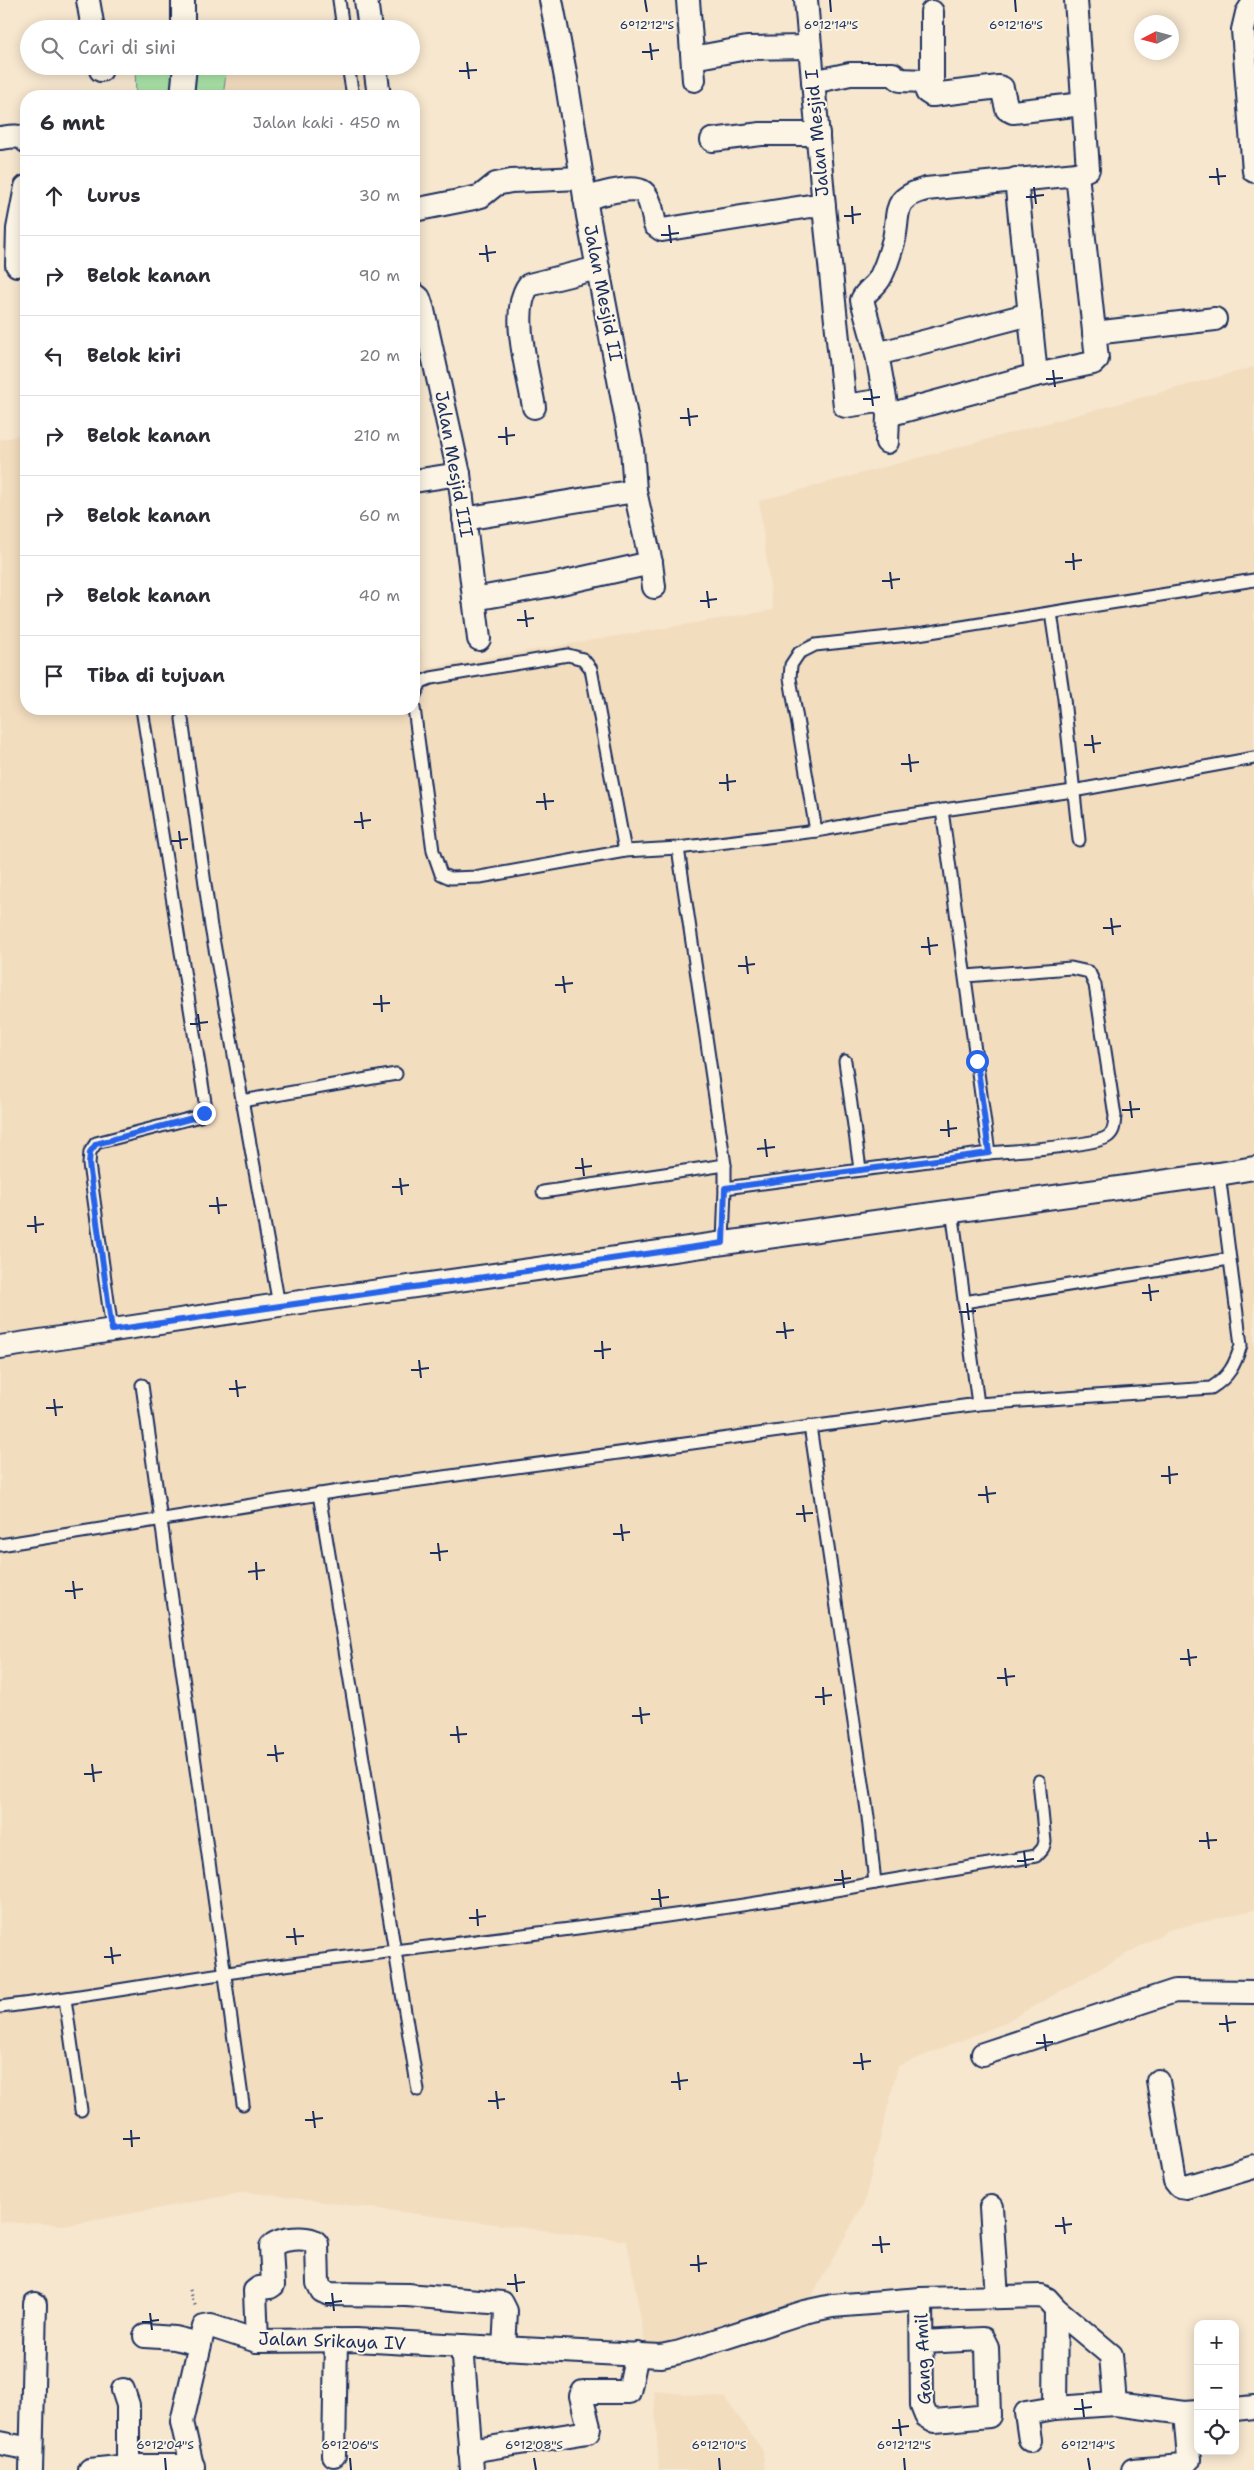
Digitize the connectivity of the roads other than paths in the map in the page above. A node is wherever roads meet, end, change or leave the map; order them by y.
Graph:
1 (88, 0) edge
2 (183, 0) edge
3 (339, 0) edge
4 (366, 0) edge
5 (551, 0) edge
6 (688, 0) edge
7 (806, 0) edge
8 (1076, 0) edge
9 (1254, 2) edge
10 (932, 12) dead end
11 (92, 20) edge
12 (183, 20) edge
13 (342, 20) edge
14 (369, 20) edge
15 (1248, 34) edge
16 (810, 47) junction
17 (694, 58) junction
18 (184, 75) edge
19 (350, 75) edge
20 (376, 75) edge
21 (694, 80) dead end
22 (813, 82) junction
23 (183, 90) edge
24 (352, 90) edge
25 (378, 90) edge
26 (932, 95) junction
27 (1082, 104) junction
28 (818, 134) junction
29 (0, 138) edge
30 (20, 138) edge
31 (1253, 139) edge
32 (712, 140) dead end
33 (1082, 171) junction
34 (1254, 172) edge
35 (1016, 179) junction
36 (583, 188) junction
37 (824, 207) junction
38 (420, 209) edge
39 (20, 218) edge
40 (17, 265) dead end
41 (598, 268) junction
42 (1030, 314) junction
43 (420, 317) edge
44 (1215, 319) dead end
45 (1094, 333) junction
46 (878, 354) junction
47 (1036, 375) junction
48 (534, 407) dead end
49 (887, 407) junction
50 (887, 442) dead end
51 (459, 474) junction
52 (420, 480) edge
53 (635, 491) junction
54 (464, 519) junction
55 (652, 563) junction
56 (1254, 580) edge
57 (654, 587) dead end
58 (474, 598) junction
59 (1051, 613) junction
60 (479, 639) dead end
61 (420, 684) edge
62 (143, 715) edge
63 (415, 715) edge
64 (182, 719) dead end
65 (1254, 758) edge
66 (1073, 791) junction
67 (942, 810) junction
68 (816, 831) junction
69 (1079, 840) dead end
70 (678, 848) junction
71 (625, 851) junction
72 (966, 976) junction
73 (845, 1061) dead end
74 (396, 1074) dead end
75 (242, 1101) junction
76 (989, 1153) junction
77 (725, 1164) junction
78 (1254, 1168) edge
79 (860, 1169) junction
80 (1219, 1174) junction
81 (725, 1188) junction
82 (543, 1192) dead end
83 (952, 1210) junction
84 (723, 1243) junction
85 (1229, 1259) junction
86 (964, 1302) junction
87 (279, 1305) junction
88 (112, 1330) junction
89 (0, 1347) edge
90 (142, 1385) dead end
91 (978, 1404) junction
92 (810, 1426) junction
93 (319, 1494) junction
94 (161, 1519) junction
95 (0, 1545) edge
96 (1039, 1781) dead end
97 (875, 1883) junction
98 (394, 1951) junction
99 (224, 1974) junction
100 (1254, 1992) edge
101 (65, 1999) junction
102 (0, 2007) edge
103 (983, 2054) dead end
104 (1158, 2081) dead end
105 (418, 2090) dead end
106 (243, 2104) dead end
107 (81, 2110) dead end
108 (1254, 2167) edge
109 (991, 2207) dead end
110 (997, 2297) junction
111 (921, 2299) junction
112 (35, 2304) dead end
113 (1056, 2309) junction
114 (202, 2335) junction
115 (144, 2336) dead end
116 (336, 2340) junction
117 (257, 2341) junction
118 (922, 2342) junction
119 (462, 2346) junction
120 (504, 2348) junction
121 (637, 2354) junction
122 (123, 2390) dead end
123 (1115, 2404) junction
124 (1254, 2407) edge
125 (1055, 2408) junction
126 (1239, 2409) edge
127 (1026, 2413) junction
128 (1191, 2413) edge
129 (989, 2416) junction
130 (1030, 2440) dead end
131 (0, 2443) edge
132 (334, 2455) dead end
133 (31, 2460) edge
134 (471, 2460) edge
135 (128, 2466) junction
136 (193, 2468) edge
137 (90, 2470) edge
138 (1134, 2470) edge

1 - 11 street
2 - 12 street
3 - 13 lane
4 - 14 street
5 - 36 street, Jalan Mesjid II
6 - 17 street
7 - 16 street, Jalan Mesjid I
8 - 27 street
9 - 15 street
10 - 26 street
15 - 31 street
16 - 17 street
16 - 22 street, Jalan Mesjid I
17 - 21 street
18 - 23 street
19 - 24 lane
20 - 25 street
22 - 26 street
22 - 28 street, Jalan Mesjid I
26 - 27 street
27 - 33 street
28 - 32 street
28 - 37 street, Jalan Mesjid I
29 - 30 street
31 - 34 street
33 - 35 street
33 - 45 street
35 - 42 street
35 - 46 street
36 - 37 street, Jalan Mesjid I
36 - 38 street
36 - 41 street, Jalan Mesjid II
37 - 49 street
39 - 40 street
41 - 48 street
41 - 53 street, Jalan Mesjid II
42 - 46 street
42 - 47 street
43 - 51 street, Jalan Mesjid III
44 - 45 street
45 - 47 street
46 - 49 street
47 - 49 street
49 - 50 street
51 - 52 street
51 - 54 street, Jalan Mesjid III
53 - 54 street
53 - 55 street, Jalan Mesjid II
54 - 58 street, Jalan Mesjid III
55 - 57 street, Jalan Mesjid II
55 - 58 street
56 - 59 lane
58 - 60 street, Jalan Mesjid III
59 - 66 lane
59 - 68 lane
61 - 71 lane
62 - 88 lane
63 - 71 lane
64 - 75 lane
65 - 66 lane
66 - 67 lane
66 - 69 lane
67 - 68 lane
67 - 72 lane
68 - 70 lane
70 - 71 lane
70 - 77 lane
72 - 76 lane
72 - 76 lane
73 - 79 lane
74 - 75 lane
75 - 87 lane
76 - 79 lane
77 - 81 lane
77 - 82 lane
78 - 80 street
79 - 81 lane
80 - 83 street
80 - 85 lane
81 - 84 lane
83 - 84 street
83 - 86 lane
84 - 87 street
85 - 86 lane
85 - 91 lane
86 - 91 lane
87 - 88 street
88 - 89 street
90 - 94 lane
91 - 92 lane
92 - 93 lane
92 - 97 lane
93 - 94 lane
93 - 98 lane
94 - 95 lane
94 - 99 lane
96 - 97 lane
97 - 98 lane
98 - 99 lane
98 - 105 lane
99 - 101 lane
99 - 106 lane
100 - 103 street
101 - 102 lane
101 - 107 lane
104 - 108 street
109 - 110 street
110 - 111 street, Jalan Srikaya IV
110 - 113 street, Jalan Srikaya IV
111 - 118 street, Gang Amil
111 - 121 street, Jalan Srikaya IV
112 - 133 street
113 - 123 street, Jalan Srikaya IV
113 - 125 street
114 - 115 street, Jalan Srikaya IV
114 - 117 street, Jalan Srikaya IV
114 - 136 street
116 - 117 street, Jalan Srikaya IV
116 - 119 street, Jalan Srikaya IV
116 - 132 street
117 - 120 street
118 - 129 street
118 - 129 street, Gang Amil
119 - 120 street, Jalan Srikaya IV
119 - 134 street
120 - 121 street, Jalan Srikaya IV
121 - 134 street
122 - 135 street
123 - 125 street
123 - 128 street
124 - 126 street
125 - 127 street
127 - 129 street
127 - 130 street
128 - 138 street
131 - 133 street
135 - 136 street
135 - 137 street

